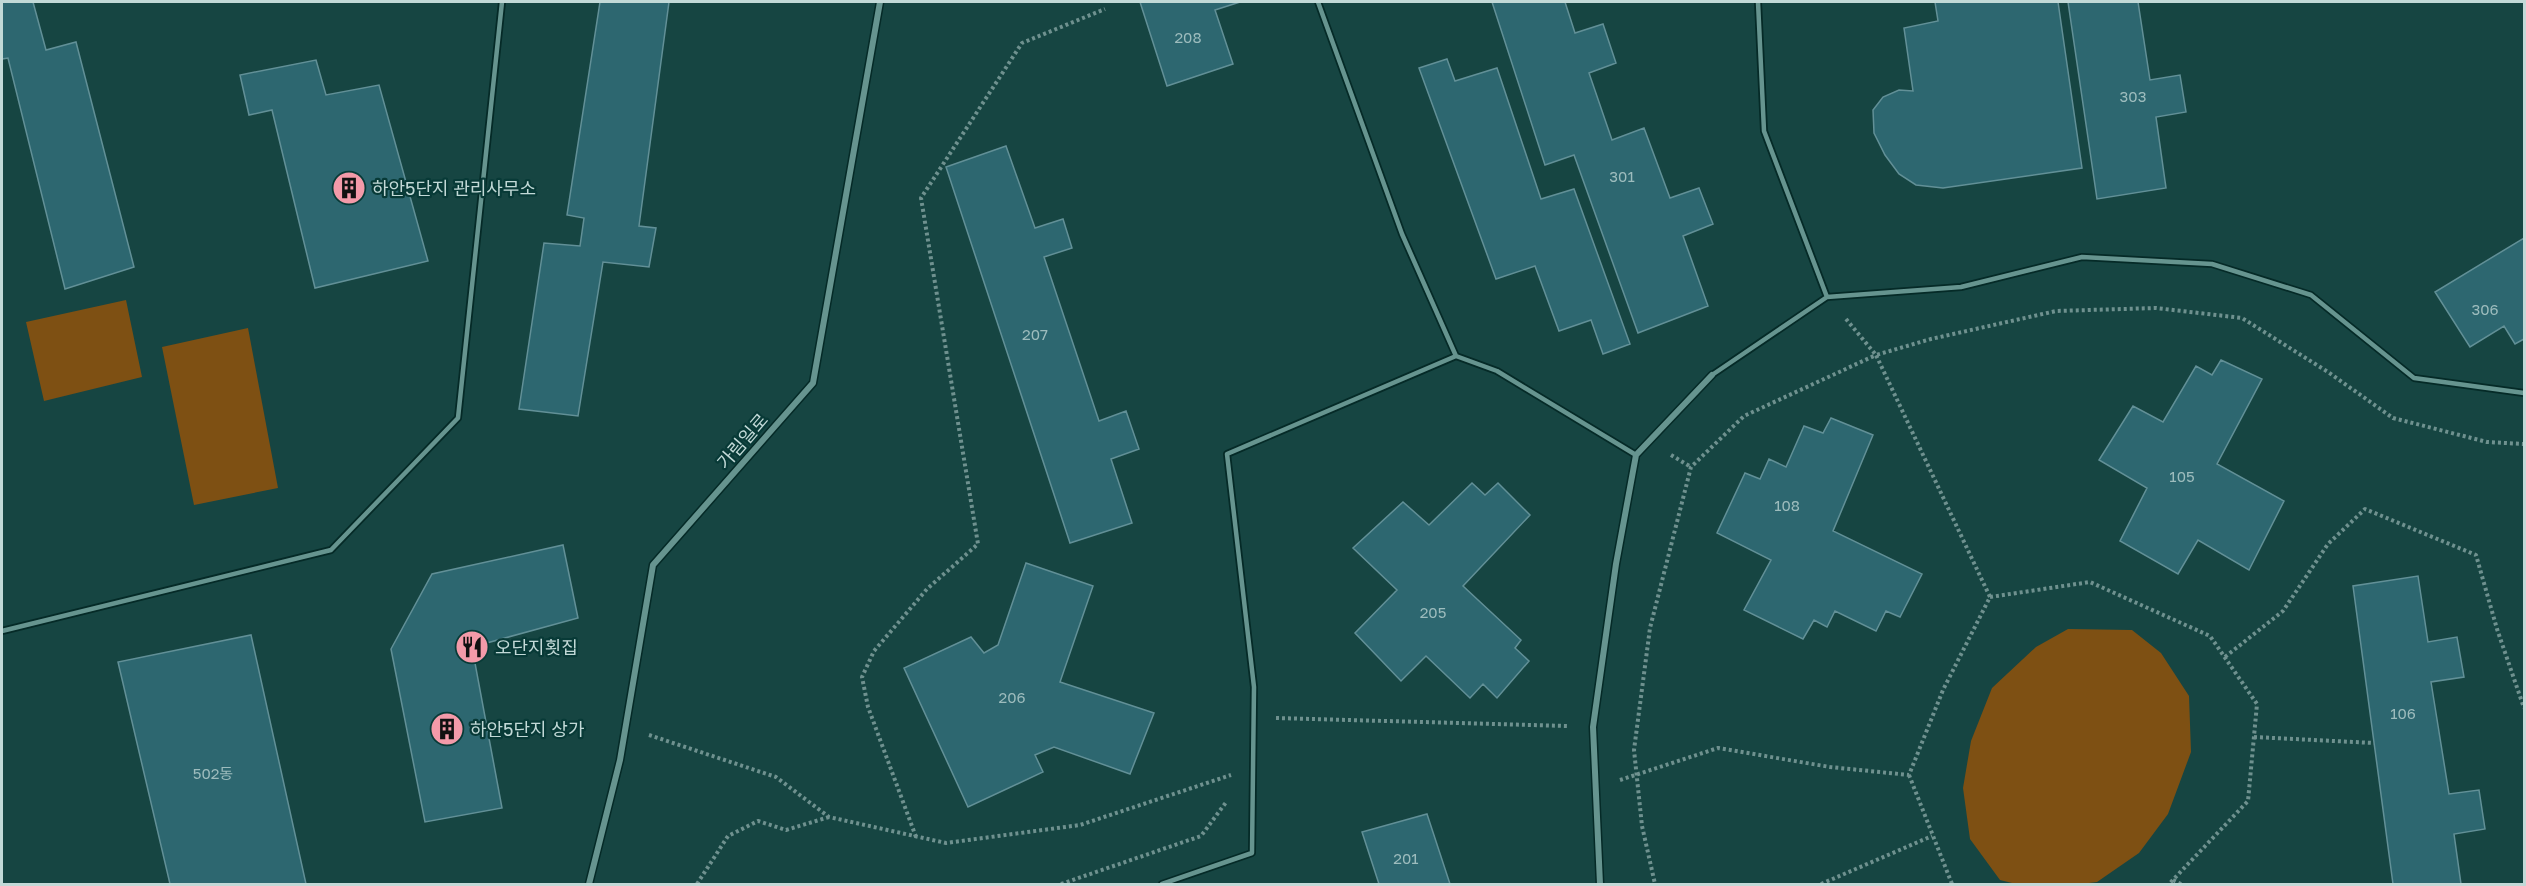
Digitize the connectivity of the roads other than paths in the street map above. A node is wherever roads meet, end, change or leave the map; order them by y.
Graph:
1 (502, 2) edge
2 (880, 2) edge
3 (1318, 2) edge
4 (1758, 2) edge
5 (1827, 297) junction
6 (1456, 356) junction
7 (1712, 375) joint
8 (2524, 393) edge
9 (1636, 456) junction
10 (2, 632) edge
11 (589, 885) edge
12 (1162, 885) edge
13 (1600, 885) edge

1 - 10 lane
2 - 11 street, 가림일로
3 - 6 lane
4 - 5 lane
5 - 7 lane
5 - 8 lane
6 - 9 lane
6 - 12 lane
7 - 9 street
9 - 13 street

